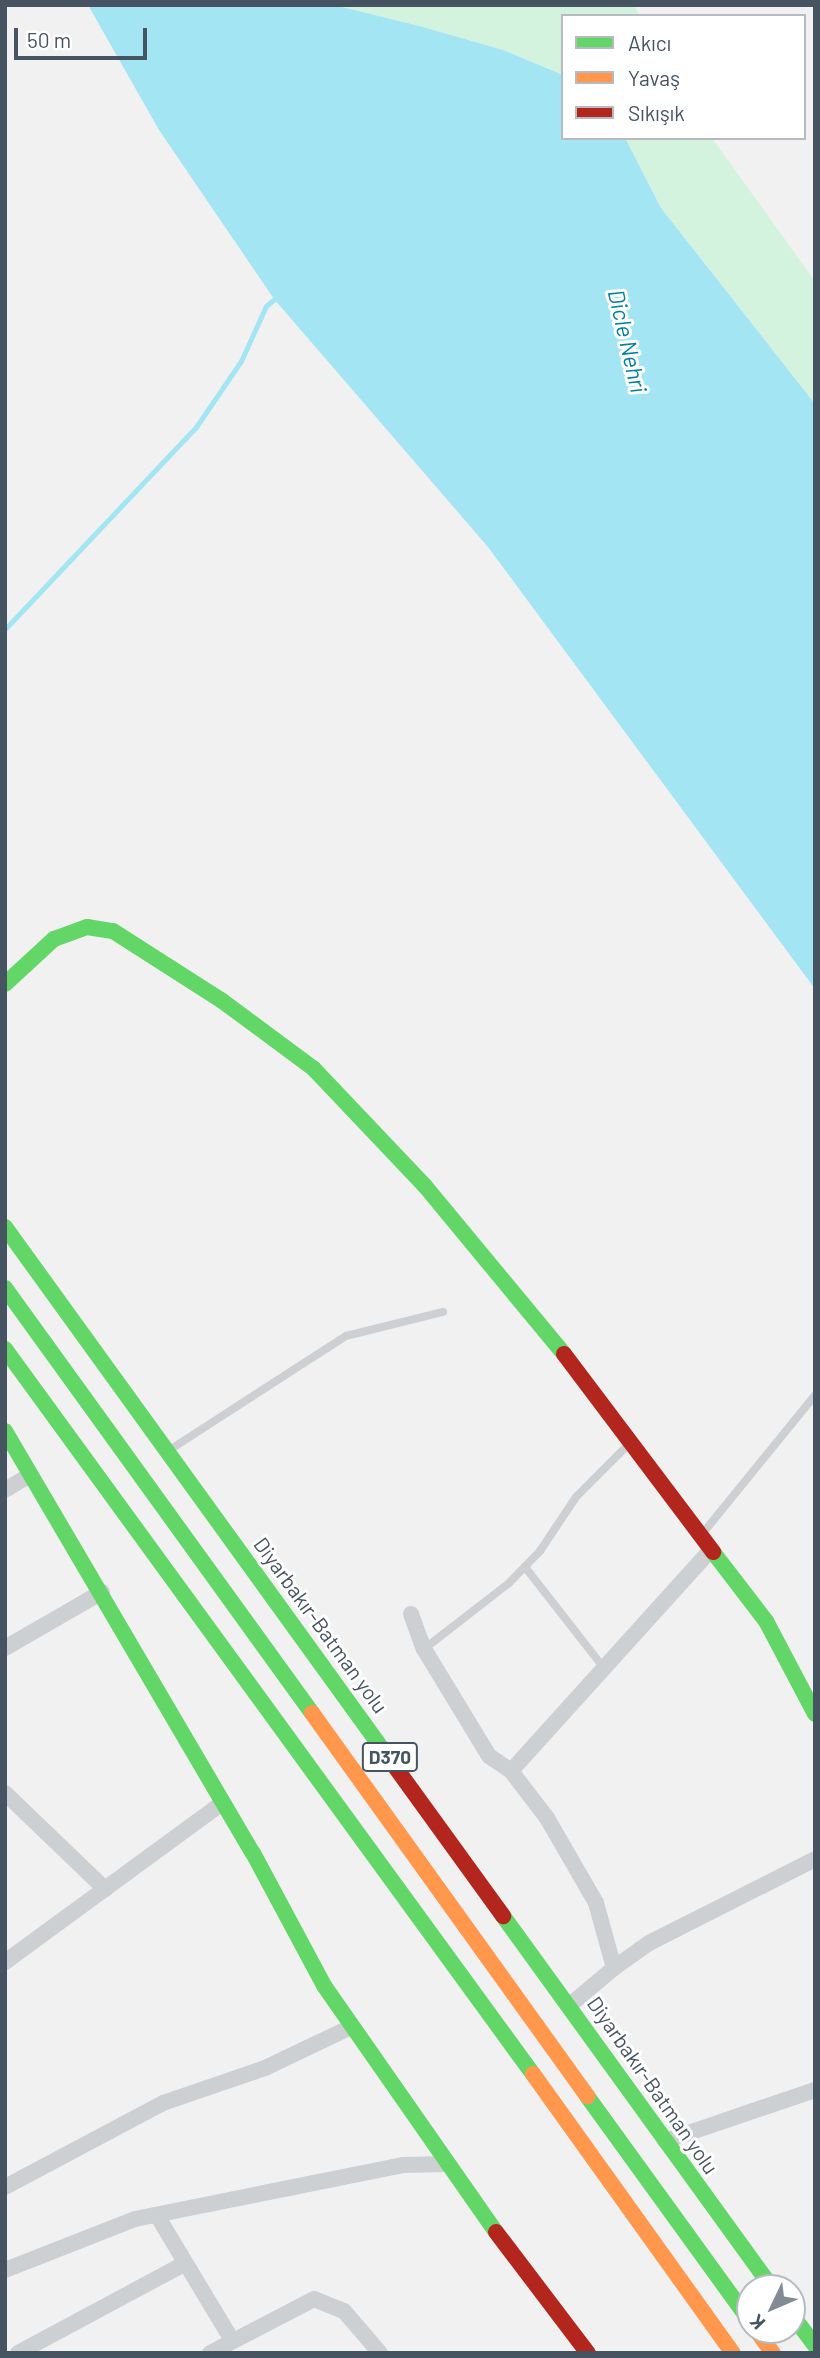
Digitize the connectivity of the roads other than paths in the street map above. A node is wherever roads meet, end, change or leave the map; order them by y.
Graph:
1 (5, 984) edge
2 (5, 1227) edge
3 (5, 1288) edge
4 (443, 1312) dead end
5 (5, 1349) edge
6 (815, 1395) edge
7 (5, 1431) edge
8 (631, 1442) junction
9 (169, 1451) junction
10 (30, 1475) junction
11 (5, 1490) edge
12 (701, 1536) junction
13 (710, 1551) junction
14 (525, 1567) junction
15 (102, 1592) junction
16 (411, 1614) dead end
17 (5, 1648) edge
18 (424, 1649) junction
19 (604, 1668) junction
20 (815, 1714) edge
21 (511, 1771) junction
22 (5, 1793) edge
23 (222, 1803) junction
24 (815, 1859) edge
25 (105, 1889) junction
26 (5, 1962) edge
27 (614, 1968) junction
28 (570, 2005) junction
29 (351, 2026) junction
30 (815, 2090) edge
31 (665, 2141) junction
32 (448, 2164) junction
33 (5, 2187) edge
34 (158, 2217) junction
35 (8, 2264) edge
36 (184, 2264) junction
37 (762, 2274) edge
38 (736, 2302) edge
39 (232, 2340) junction
40 (18, 2353) edge
41 (210, 2353) edge
42 (380, 2353) edge
43 (588, 2353) edge
44 (733, 2353) edge

1 - 8 main road
2 - 9 main road, Diyarbakır-Batman yolu / D370
3 - 38 main road, D370
4 - 9 lane
5 - 44 main road
6 - 12 lane
7 - 10 main road
8 - 12 main road
8 - 14 lane
9 - 28 main road, Diyarbakır-Batman yolu / D370
10 - 11 street
10 - 15 main road
12 - 13 main road
13 - 19 street
13 - 20 main road
14 - 18 lane
14 - 19 lane
15 - 17 street
15 - 23 main road
16 - 18 street
18 - 21 street
19 - 21 street
21 - 27 street
22 - 25 street
23 - 25 street
23 - 29 main road
24 - 27 street
25 - 26 street
27 - 28 street
28 - 31 main road, Diyarbakır-Batman yolu / D370
29 - 32 main road
29 - 33 street
30 - 31 street
31 - 37 main road, Diyarbakır-Batman yolu / D370
32 - 34 street
32 - 43 main road
34 - 35 street
34 - 36 street
36 - 39 street
36 - 40 street
39 - 41 street
39 - 42 street

